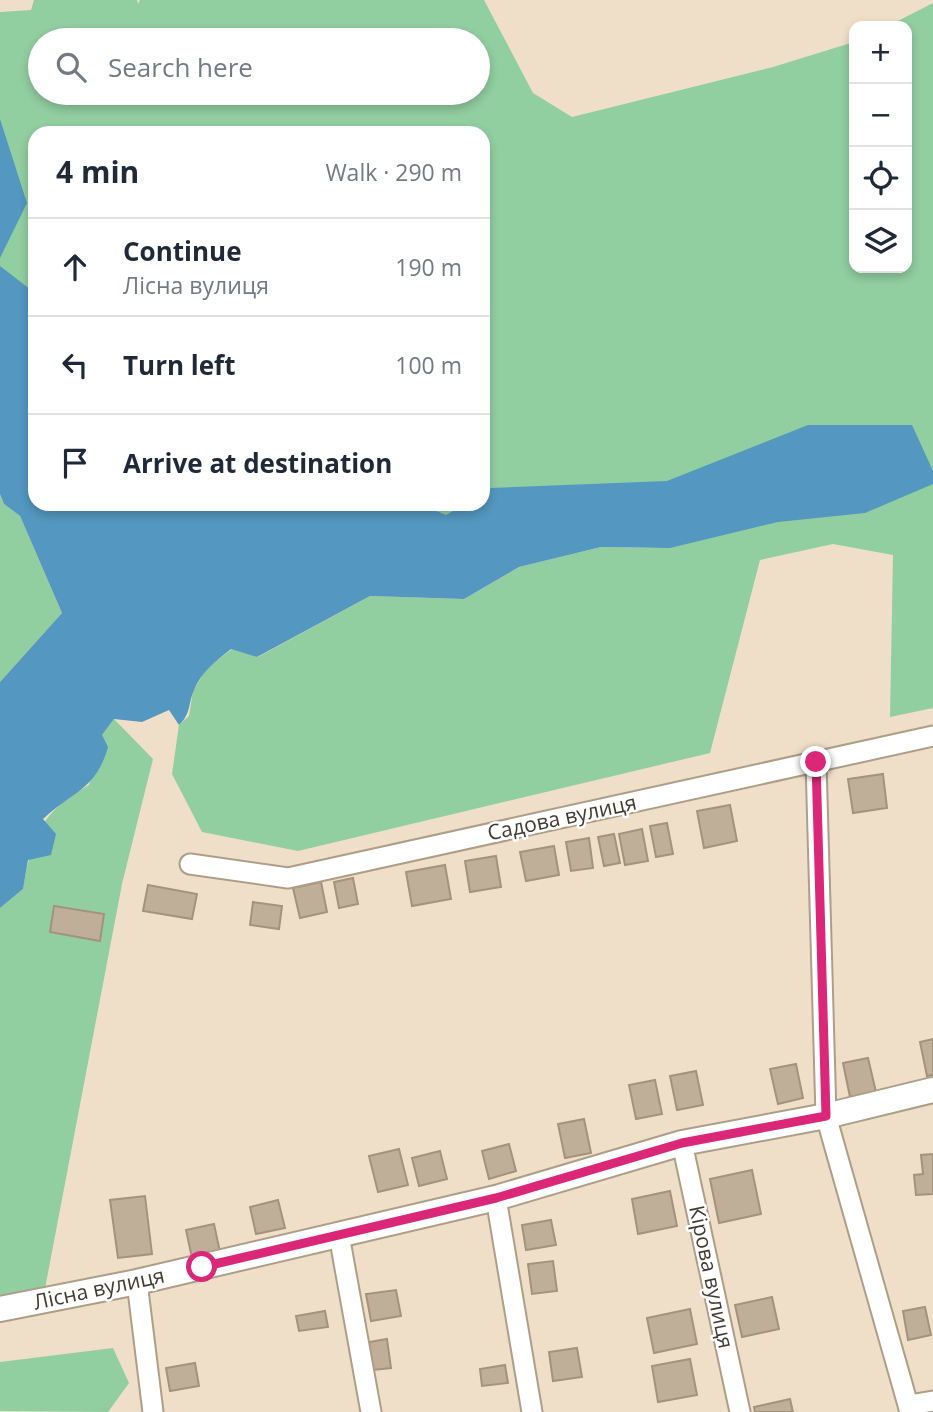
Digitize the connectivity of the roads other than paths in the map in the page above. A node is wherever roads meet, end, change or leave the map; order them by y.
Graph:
1 (933, 736) edge
2 (816, 762) junction
3 (190, 864) dead end
4 (933, 1090) edge
5 (826, 1116) junction
6 (682, 1143) junction
7 (496, 1198) junction
8 (339, 1236) junction
9 (137, 1282) junction
10 (0, 1309) edge
11 (933, 1401) edge
12 (910, 1409) edge
13 (153, 1412) edge
14 (371, 1412) edge
15 (532, 1412) edge
16 (740, 1412) edge

1 - 2 street, Садова вулиця
2 - 3 street, Садова вулиця
2 - 5 street
4 - 5 street, Лісна вулиця
5 - 6 street, Лісна вулиця
5 - 12 street
6 - 7 street, Лісна вулиця
6 - 16 street, Кірова вулиця
7 - 8 street, Лісна вулиця
7 - 15 street
8 - 9 street, Лісна вулиця
8 - 14 street
9 - 10 street, Лісна вулиця
9 - 13 street
11 - 12 street

